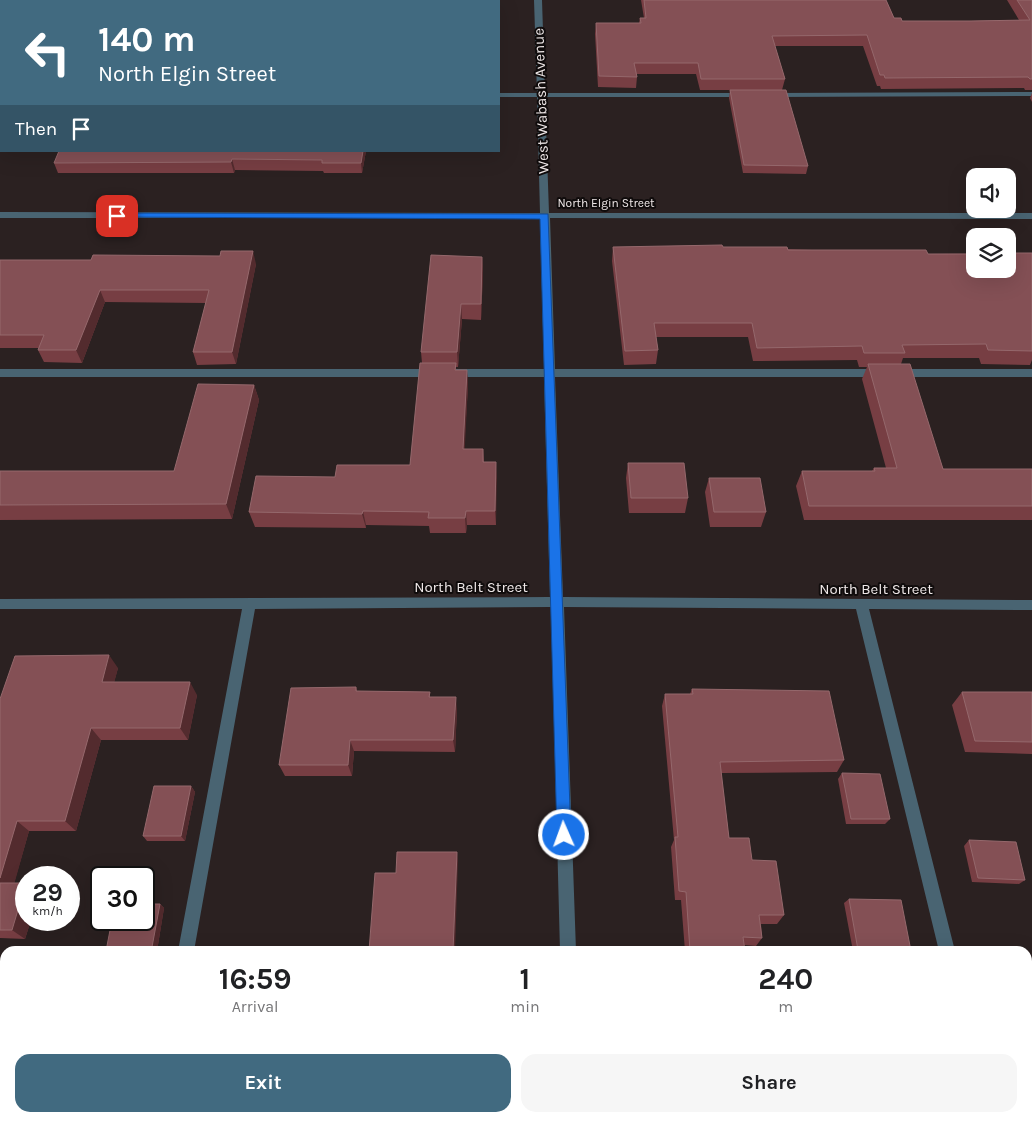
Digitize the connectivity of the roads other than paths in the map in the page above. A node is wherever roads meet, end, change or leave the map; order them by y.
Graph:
1 (538, 0) edge
2 (1032, 94) edge
3 (500, 95) edge
4 (542, 95) junction
5 (757, 95) edge
6 (767, 95) edge
7 (0, 215) edge
8 (544, 216) junction
9 (1032, 216) edge
10 (0, 373) edge
11 (1032, 373) edge
12 (549, 375) junction
13 (556, 602) junction
14 (0, 604) edge
15 (249, 604) junction
16 (861, 605) junction
17 (1032, 605) edge
18 (187, 946) edge
19 (568, 946) edge
20 (946, 946) edge

1 - 4 street, West Wabash Avenue
2 - 6 street
3 - 4 street
4 - 5 street
4 - 8 street, West Wabash Avenue
7 - 8 street, North Elgin Street
8 - 9 street, North Elgin Street
8 - 12 street, West Wabash Avenue
10 - 12 street
11 - 12 street
12 - 13 street, West Wabash Avenue
13 - 15 street, North Belt Street
13 - 16 street, North Belt Street
13 - 19 street, West Wabash Avenue
14 - 15 street, North Belt Street
15 - 18 street
16 - 17 street, North Belt Street
16 - 20 street

